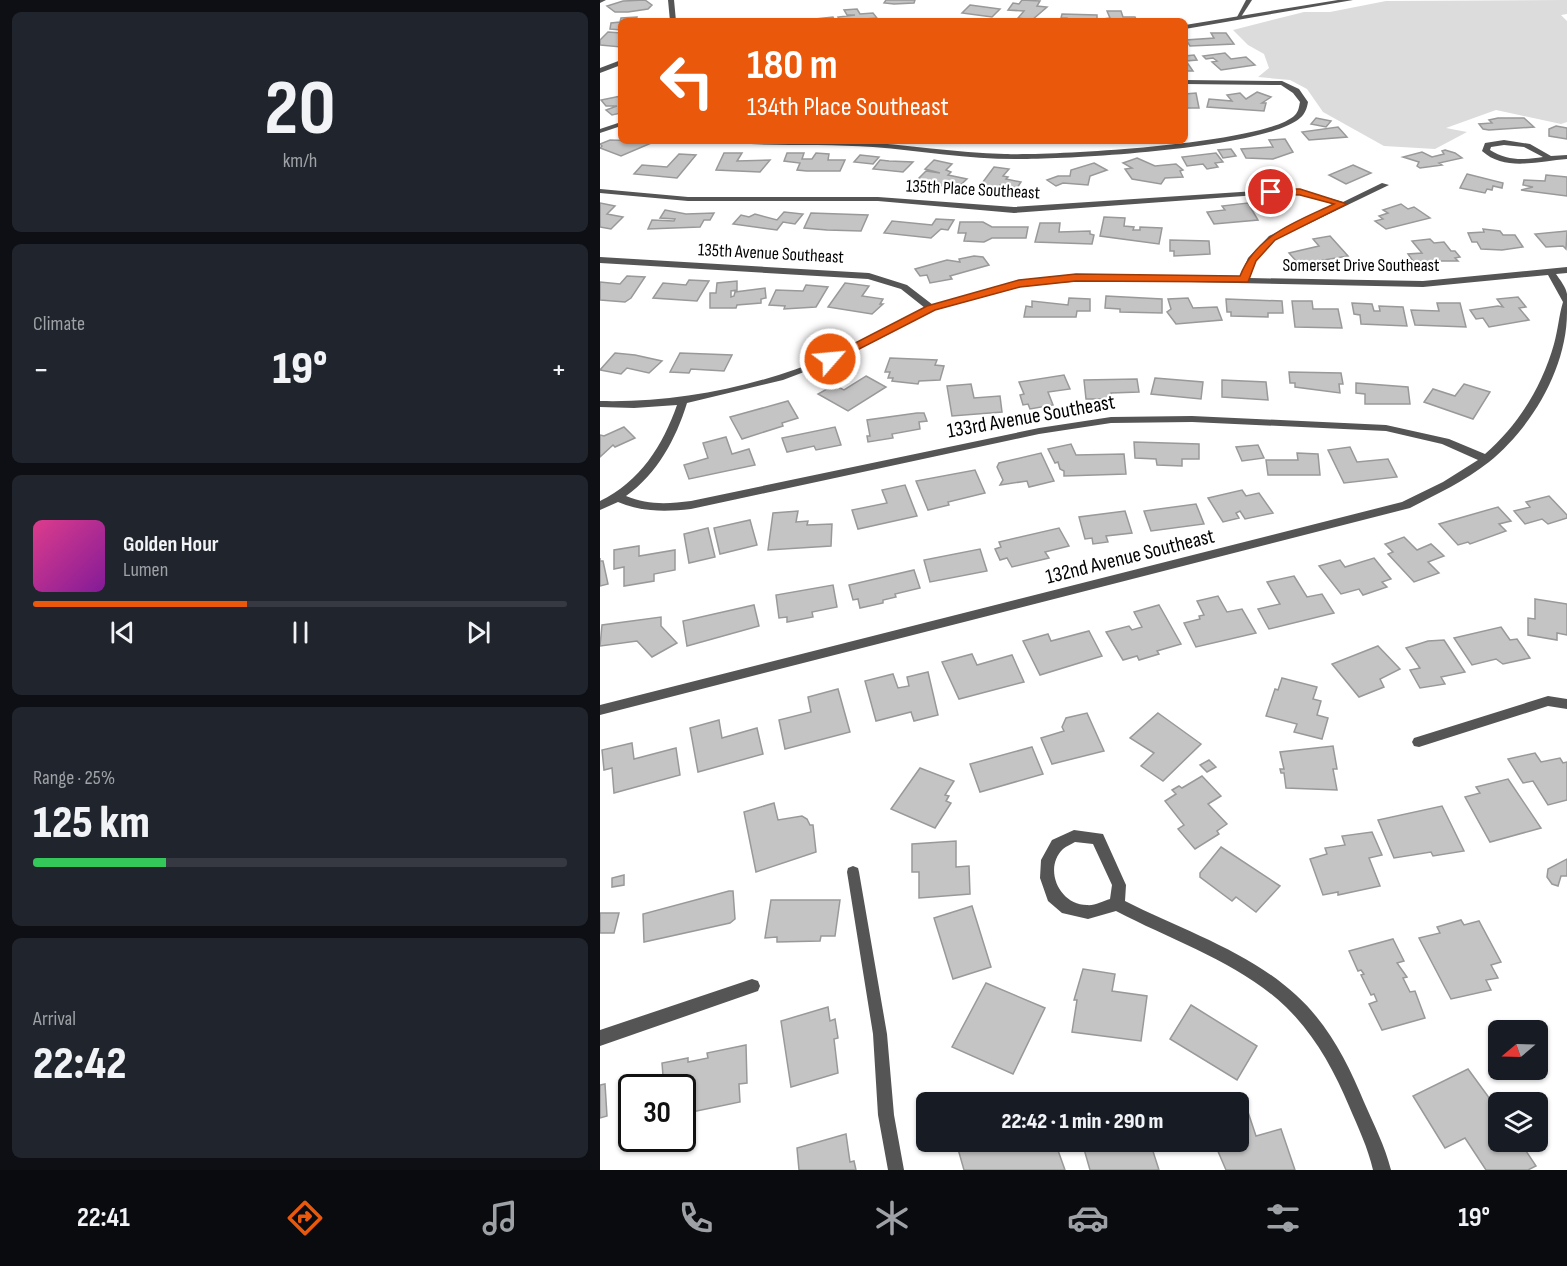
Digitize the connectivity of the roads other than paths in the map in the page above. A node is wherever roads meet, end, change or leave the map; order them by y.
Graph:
1 (671, 0) edge
2 (1248, 0) edge
3 (1350, 0) edge
4 (1239, 16) junction
5 (673, 18) edge
6 (1188, 26) edge
7 (618, 63) edge
8 (600, 70) edge
9 (1188, 82) edge
10 (618, 125) edge
11 (600, 130) edge
12 (819, 144) edge
13 (1187, 144) edge
14 (1188, 144) edge
15 (1548, 157) junction
16 (1567, 157) edge
17 (1385, 184) dead end
18 (600, 191) edge
19 (1342, 204) junction
20 (600, 260) edge
21 (1567, 270) edge
22 (1551, 272) junction
23 (1244, 280) junction
24 (1567, 302) edge
25 (931, 308) junction
26 (683, 401) junction
27 (600, 404) edge
28 (1486, 459) junction
29 (620, 498) junction
30 (600, 506) edge
31 (1567, 704) edge
32 (600, 710) edge
33 (1419, 742) dead end
34 (853, 872) dead end
35 (1117, 904) junction
36 (752, 986) dead end
37 (600, 1038) edge
38 (1383, 1169) edge
39 (896, 1170) edge

1 - 5 street
2 - 4 lane
3 - 4 street
4 - 6 street
7 - 8 street
9 - 14 street
10 - 11 street
12 - 13 street
15 - 15 street
15 - 16 street
17 - 19 street
18 - 19 street, 135th Place Southeast
19 - 23 street
20 - 25 street, 135th Avenue Southeast
21 - 22 street, Somerset Drive Southeast
22 - 23 street, Somerset Drive Southeast
22 - 24 street, 132nd Avenue Southeast
23 - 25 street, Somerset Drive Southeast
24 - 28 street, 132nd Avenue Southeast
25 - 26 street, Somerset Drive Southeast
26 - 27 street, Somerset Drive Southeast
26 - 29 street
28 - 29 street, 133rd Avenue Southeast
28 - 32 street, 132nd Avenue Southeast
29 - 30 street
31 - 33 street
34 - 39 lane
35 - 35 street
35 - 38 street
36 - 37 street

